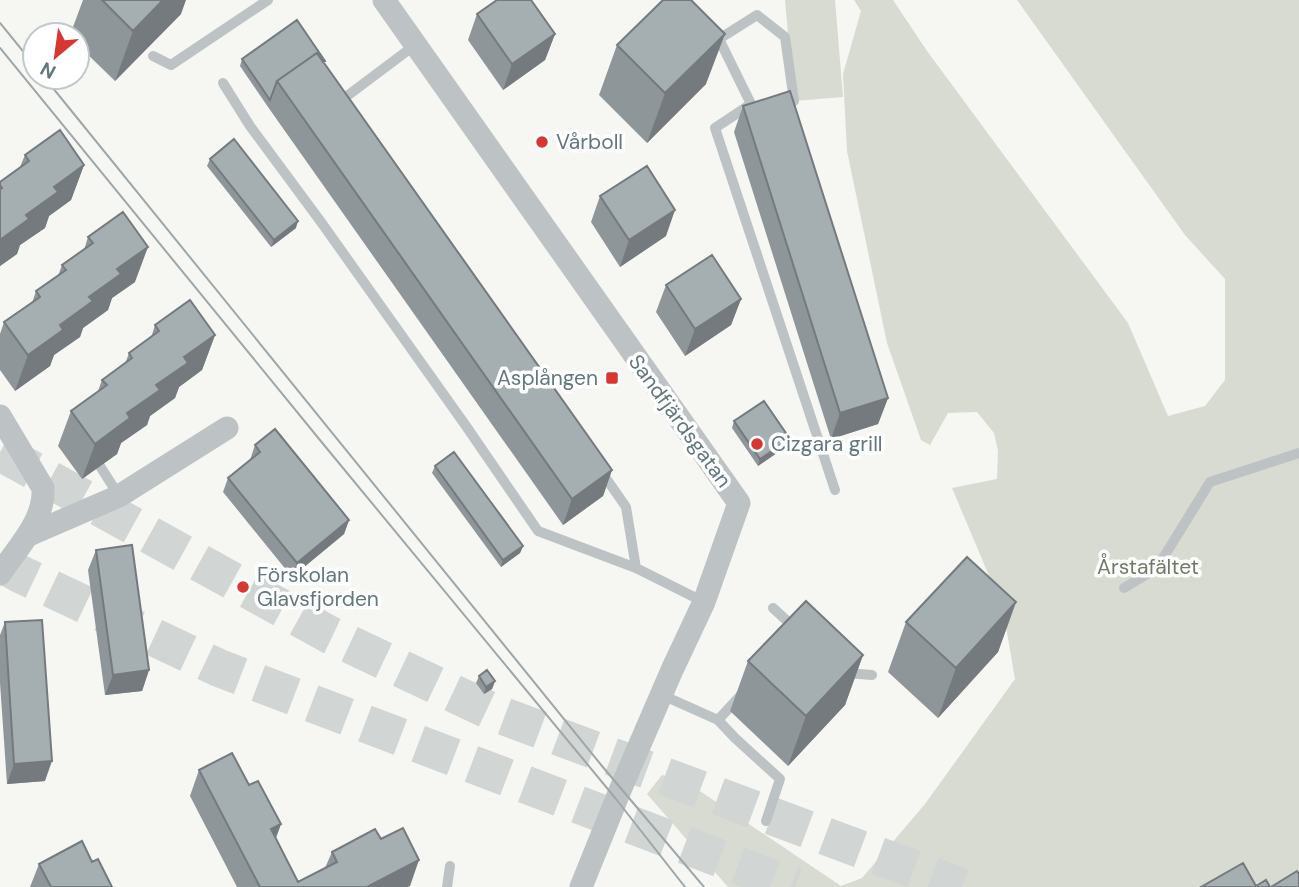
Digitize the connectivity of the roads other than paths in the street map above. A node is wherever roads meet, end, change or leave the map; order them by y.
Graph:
1 (268, 0) edge
2 (384, 0) edge
3 (708, 31) edge
4 (719, 39) junction
5 (415, 45) junction
6 (153, 56) edge
7 (223, 83) dead end
8 (762, 103) junction
9 (347, 113) edge
10 (0, 416) edge
11 (227, 428) dead end
12 (1299, 453) edge
13 (596, 465) edge
14 (100, 466) edge
15 (835, 490) dead end
16 (120, 496) junction
17 (29, 535) junction
18 (636, 568) junction
19 (0, 574) edge
20 (1124, 588) dead end
21 (704, 602) junction
22 (773, 608) dead end
23 (790, 642) edge
24 (835, 665) edge
25 (872, 675) dead end
26 (754, 681) edge
27 (662, 695) junction
28 (718, 720) junction
29 (766, 821) dead end
30 (450, 866) dead end
31 (447, 887) edge
32 (581, 887) edge

1 - 6 lane
2 - 5 street, Sandfjärdsgatan
3 - 4 lane
4 - 8 lane
4 - 8 lane
5 - 9 lane
5 - 21 street, Sandfjärdsgatan
7 - 18 lane
8 - 15 lane
10 - 17 street
11 - 16 street
12 - 20 lane
13 - 18 lane
14 - 16 lane
16 - 17 street
17 - 19 street
18 - 21 lane
21 - 27 street, Sandfjärdsgatan
22 - 23 lane
24 - 25 lane
26 - 28 lane
27 - 28 lane
27 - 32 street, Sandfjärdsgatan
28 - 29 lane
30 - 31 lane

